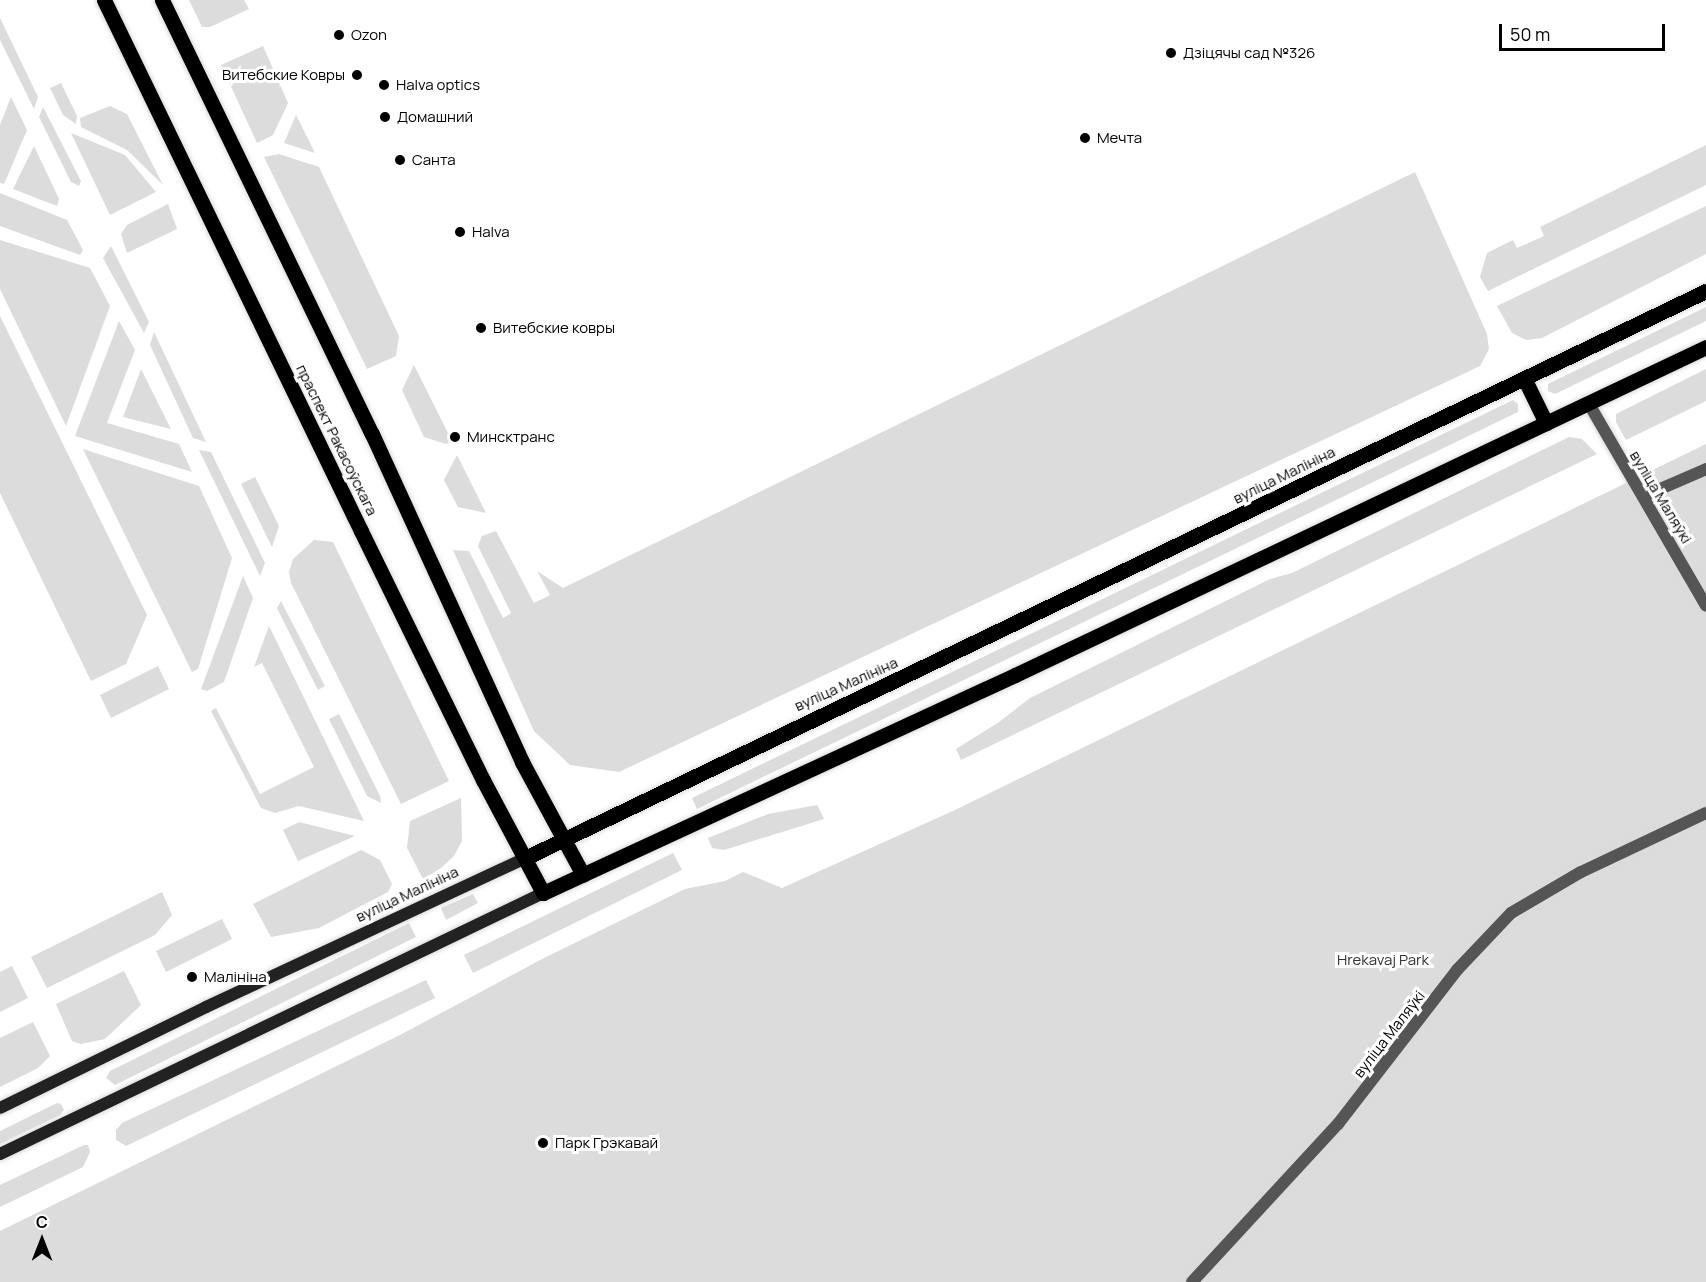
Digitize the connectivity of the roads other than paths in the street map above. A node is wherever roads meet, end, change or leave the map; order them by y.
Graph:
1 (104, 0) edge
2 (162, 0) edge
3 (1706, 291) edge
4 (1706, 347) edge
5 (1525, 380) junction
6 (1589, 404) junction
7 (1546, 423) junction
8 (1706, 469) edge
9 (1644, 496) junction
10 (1706, 606) edge
11 (1706, 813) edge
12 (564, 840) junction
13 (525, 858) junction
14 (583, 875) junction
15 (543, 893) junction
16 (0, 1108) edge
17 (0, 1154) edge
18 (1192, 1282) edge

1 - 13 main road, праспект Ракасоўскага
2 - 12 main road
3 - 5 main road, вуліца Малініна
4 - 6 main road
5 - 7 main road
5 - 12 main road, вуліца Малініна
6 - 7 main road
6 - 9 street, вуліца Маляўкі
7 - 14 main road
8 - 9 street
9 - 10 street, вуліца Маляўкі
11 - 18 street, вуліца Маляўкі
12 - 13 main road, вуліца Малініна
12 - 14 main road
13 - 15 main road, праспект Ракасоўскага
13 - 16 main road, вуліца Малініна
14 - 15 main road
15 - 17 main road

